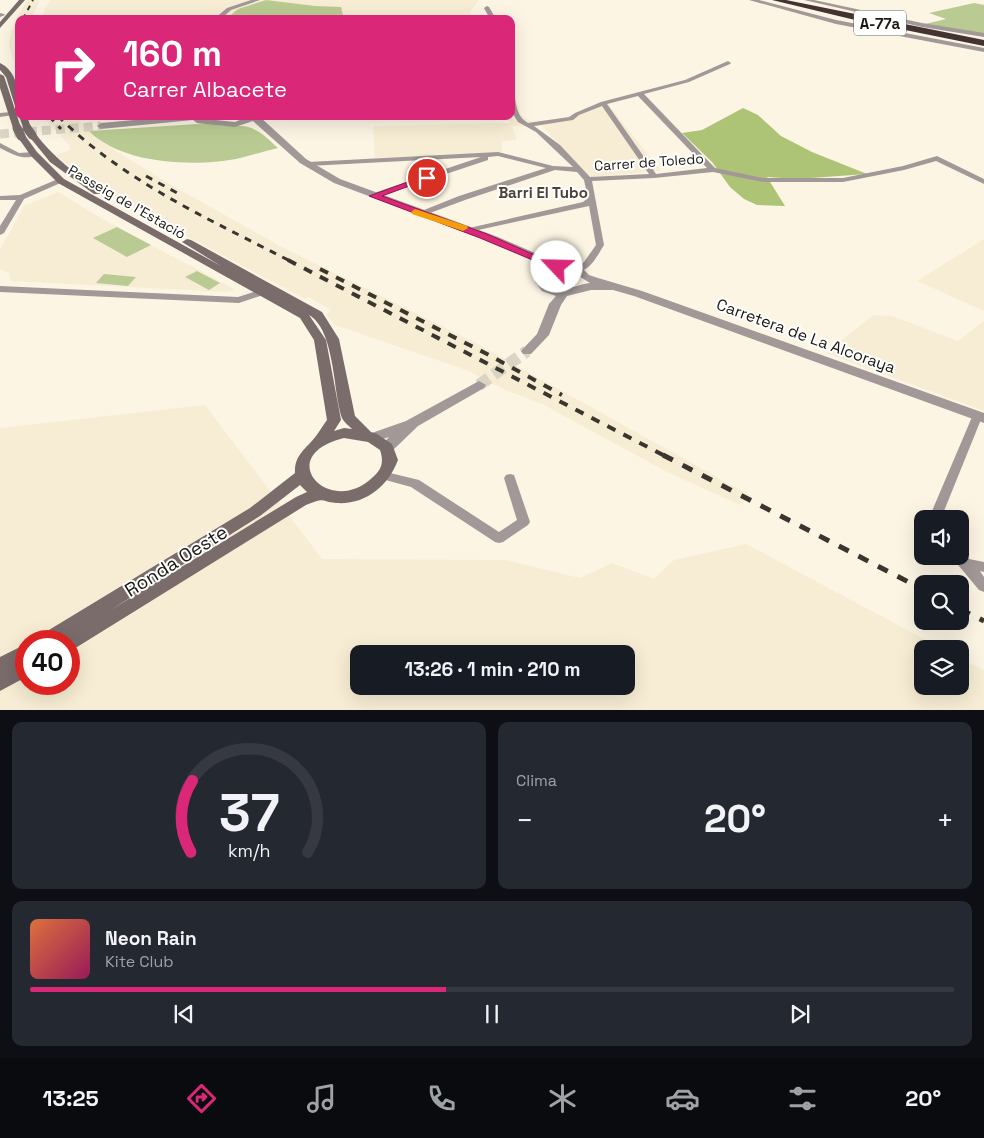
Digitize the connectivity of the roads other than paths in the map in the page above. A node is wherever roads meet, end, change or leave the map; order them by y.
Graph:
1 (15, 0) edge
2 (22, 0) edge
3 (257, 0) edge
4 (752, 0) edge
5 (776, 0) edge
6 (790, 0) edge
7 (807, 0) edge
8 (487, 8) dead end
9 (1, 15) edge
10 (221, 15) edge
11 (491, 15) edge
12 (0, 26) edge
13 (984, 37) edge
14 (984, 42) edge
15 (984, 50) edge
16 (728, 63) dead end
17 (0, 65) edge
18 (0, 76) edge
19 (15, 93) edge
20 (639, 93) junction
21 (603, 103) junction
22 (515, 112) edge
23 (11, 114) junction
24 (0, 115) edge
25 (15, 120) edge
26 (15, 120) edge
27 (23, 120) edge
28 (175, 120) edge
29 (200, 120) edge
30 (218, 120) edge
31 (248, 120) edge
32 (258, 120) edge
33 (167, 121) junction
34 (243, 123) junction
35 (526, 125) junction
36 (101, 126) tunnel mouth
37 (24, 132) junction
38 (279, 136) junction
39 (0, 145) edge
40 (34, 154) junction
41 (498, 154) junction
42 (308, 164) junction
43 (557, 169) junction
44 (579, 170) junction
45 (712, 170) junction
46 (654, 176) junction
47 (588, 179) junction
48 (61, 181) junction
49 (984, 182) edge
50 (374, 196) junction
51 (21, 197) junction
52 (0, 198) edge
53 (590, 200) junction
54 (422, 214) junction
55 (470, 230) junction
56 (0, 233) edge
57 (533, 256) junction
58 (557, 267) junction
59 (544, 270) junction
60 (582, 278) junction
61 (0, 289) edge
62 (558, 292) junction
63 (260, 293) junction
64 (527, 351) tunnel mouth
65 (479, 385) tunnel mouth
66 (980, 418) edge
67 (413, 423) junction
68 (369, 435) junction
69 (320, 441) junction
70 (387, 447) junction
71 (302, 476) junction
72 (386, 476) junction
73 (510, 478) dead end
74 (320, 493) junction
75 (938, 510) edge
76 (969, 562) edge
77 (966, 565) edge
78 (984, 567) edge
79 (984, 586) edge
80 (63, 630) edge
81 (80, 637) edge
82 (15, 658) edge
83 (0, 666) edge
84 (15, 674) edge
85 (0, 683) edge

1 - 9 main road
2 - 12 main road
3 - 10 street
4 - 15 street
5 - 14 highway, A-77a
6 - 13 highway, A-77a
7 - 13 street
8 - 11 street
16 - 20 street
17 - 19 main road
18 - 23 main road, Passeig de l'Estació
20 - 21 street
20 - 45 street
21 - 35 street
21 - 46 street
22 - 35 street
23 - 24 street
23 - 25 main road, Passeig de l'Estació
26 - 37 main road, Passeig de l'Estació
27 - 37 main road, Passeig de l'Estació
28 - 33 street
29 - 33 street
30 - 34 street
31 - 34 street
32 - 38 street
33 - 36 street
34 - 38 street
35 - 44 street
37 - 40 main road, Passeig de l'Estació
37 - 68 main road, Passeig de l'Estació
38 - 42 street
39 - 40 street
40 - 48 main road, Passeig de l'Estació
41 - 42 street
41 - 43 street
41 - 50 street
42 - 50 street
43 - 44 street
43 - 54 street
44 - 47 street
45 - 46 street, Carrer de Toledo
45 - 49 street, Carrer de Toledo
46 - 47 street, Carrer de Toledo
47 - 53 street
48 - 51 street
48 - 63 main road, Passeig de l'Estació
50 - 54 street
51 - 52 street
51 - 56 street
53 - 55 street
53 - 60 street
54 - 55 street
55 - 57 street
57 - 58 street
57 - 59 street
58 - 59 street
58 - 60 street
59 - 62 street
60 - 62 street
60 - 66 street, Carretera de La Alcoraya
61 - 63 street
62 - 64 street
63 - 69 main road
65 - 67 street
66 - 75 street
67 - 68 street
67 - 70 street
68 - 69 main road
68 - 70 main road
69 - 71 main road
70 - 72 main road
71 - 74 main road
71 - 80 main road, Ronda Oeste
72 - 73 street
72 - 74 main road, Ronda Oeste
74 - 81 main road, Ronda Oeste
76 - 78 street
77 - 79 street
82 - 83 main road
84 - 85 main road

